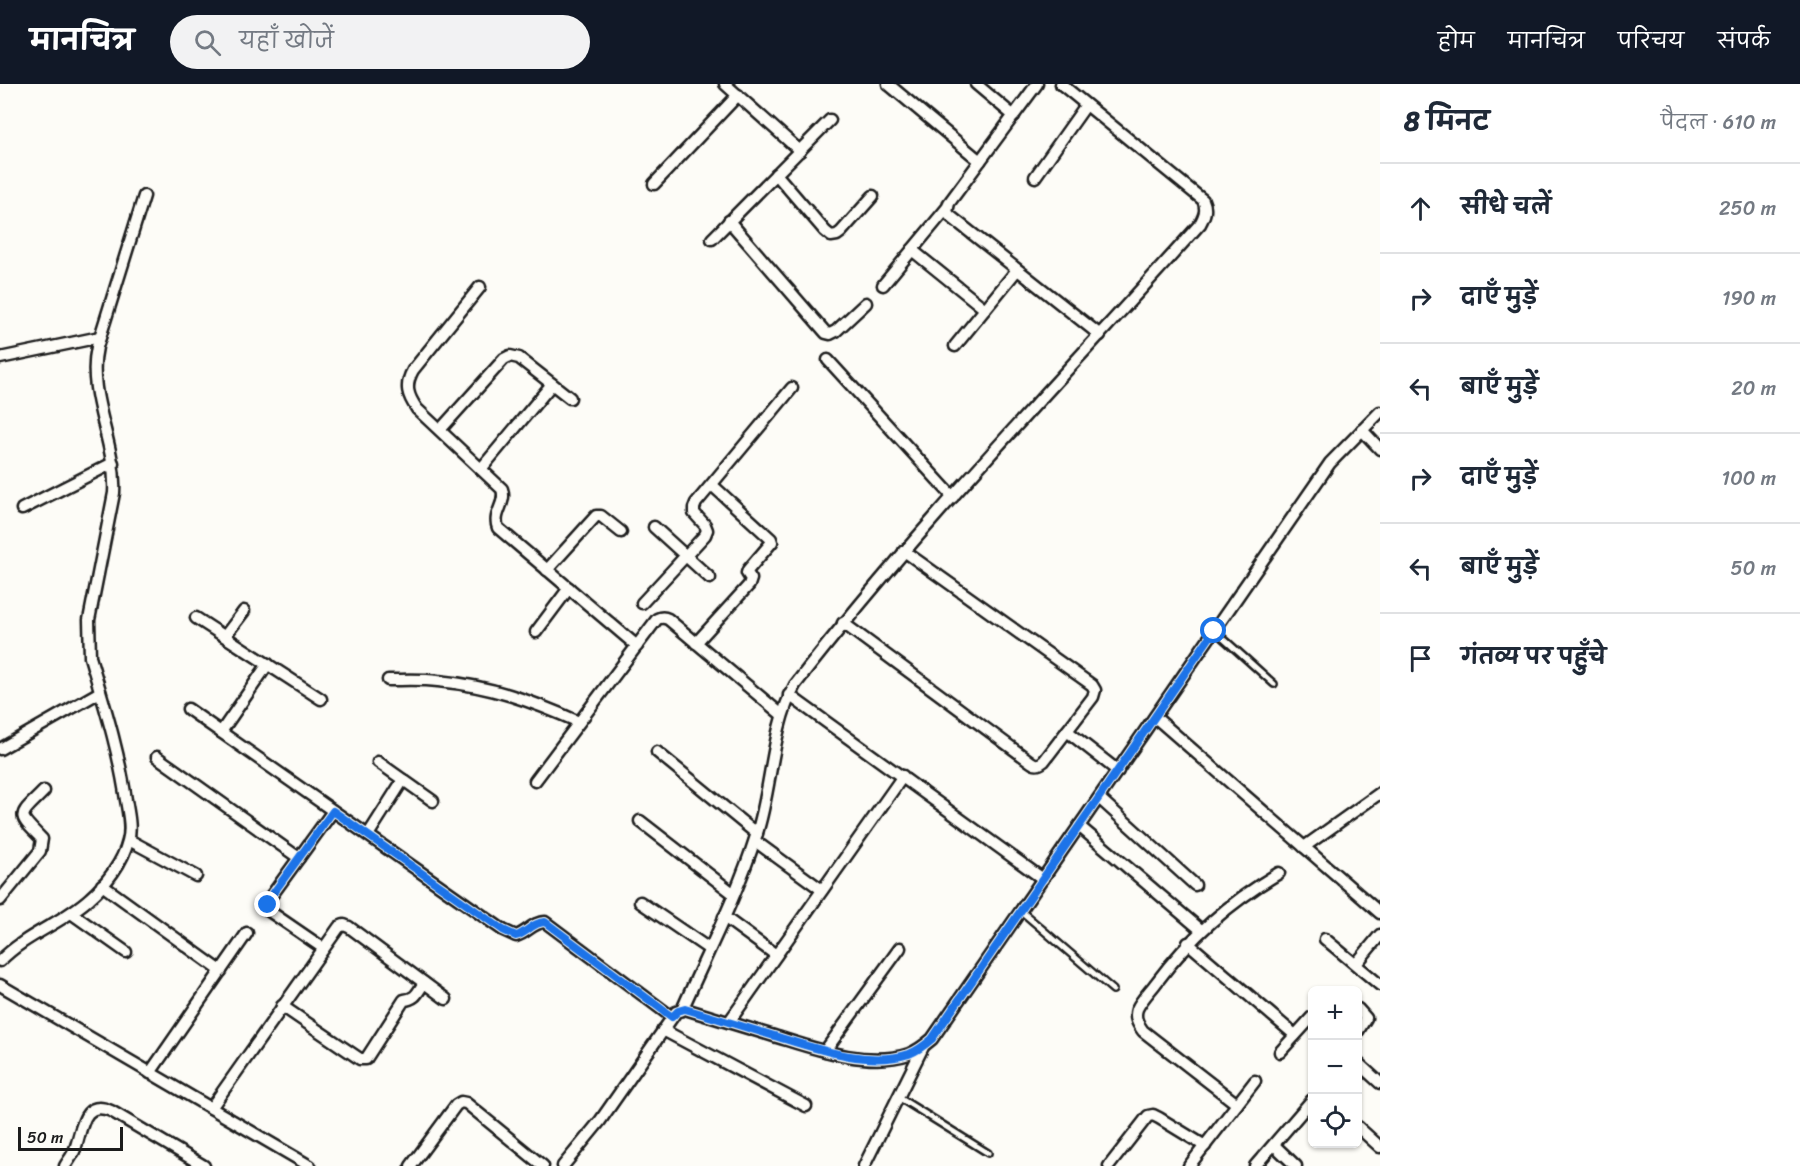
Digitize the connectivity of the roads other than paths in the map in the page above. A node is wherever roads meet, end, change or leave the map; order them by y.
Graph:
1 (725, 84) edge
2 (888, 84) edge
3 (976, 84) edge
4 (1037, 84) edge
5 (1061, 84) edge
6 (738, 95) junction
7 (1086, 105) junction
8 (1014, 116) junction
9 (830, 120) dead end
10 (800, 151) junction
11 (980, 161) junction
12 (776, 174) junction
13 (1035, 177) dead end
14 (654, 184) dead end
15 (144, 196) dead end
16 (873, 196) dead end
17 (947, 208) junction
18 (729, 221) junction
19 (712, 239) dead end
20 (912, 250) junction
21 (1017, 270) junction
22 (883, 285) dead end
23 (480, 287) dead end
24 (866, 303) dead end
25 (985, 309) junction
26 (1100, 335) junction
27 (100, 337) junction
28 (954, 346) dead end
29 (0, 358) edge
30 (828, 360) dead end
31 (552, 384) junction
32 (792, 388) dead end
33 (570, 398) dead end
34 (1378, 419) edge
35 (440, 430) junction
36 (1362, 430) junction
37 (1380, 449) edge
38 (113, 464) junction
39 (481, 469) junction
40 (712, 485) junction
41 (953, 497) junction
42 (22, 509) dead end
43 (654, 527) dead end
44 (621, 532) dead end
45 (904, 551) junction
46 (685, 555) junction
47 (547, 570) junction
48 (710, 578) dead end
49 (569, 588) junction
50 (642, 603) dead end
51 (244, 611) dead end
52 (196, 618) dead end
53 (843, 623) junction
54 (1214, 631) junction
55 (536, 632) dead end
56 (225, 636) junction
57 (696, 643) junction
58 (637, 646) junction
59 (268, 664) junction
60 (388, 680) dead end
61 (1274, 684) dead end
62 (100, 692) junction
63 (789, 695) junction
64 (321, 699) dead end
65 (188, 709) dead end
66 (782, 715) junction
67 (1155, 717) junction
68 (579, 722) junction
69 (1067, 731) junction
70 (221, 732) junction
71 (0, 749) edge
72 (657, 752) dead end
73 (157, 757) dead end
74 (378, 762) dead end
75 (1118, 771) junction
76 (903, 776) junction
77 (403, 780) junction
78 (535, 781) dead end
79 (44, 791) dead end
80 (1380, 793) edge
81 (1099, 798) junction
82 (433, 801) dead end
83 (333, 811) junction
84 (640, 821) dead end
85 (1079, 826) junction
86 (368, 835) junction
87 (756, 837) junction
88 (129, 840) junction
89 (1304, 847) junction
90 (299, 858) junction
91 (1279, 873) dead end
92 (196, 876) dead end
93 (1043, 879) junction
94 (102, 885) junction
95 (1195, 885) dead end
96 (822, 890) junction
97 (734, 894) junction
98 (0, 900) edge
99 (640, 902) dead end
100 (1021, 910) junction
101 (71, 913) junction
102 (1380, 913) edge
103 (724, 917) junction
104 (1202, 930) junction
105 (248, 933) dead end
106 (1380, 935) edge
107 (1325, 939) dead end
108 (1188, 944) junction
109 (323, 948) junction
110 (900, 948) dead end
111 (709, 949) junction
112 (126, 952) dead end
113 (776, 955) junction
114 (0, 961) edge
115 (1356, 964) junction
116 (221, 971) junction
117 (424, 983) junction
118 (0, 985) edge
119 (1380, 985) edge
120 (1113, 990) dead end
121 (446, 999) dead end
122 (282, 1006) junction
123 (682, 1010) junction
124 (672, 1017) junction
125 (729, 1022) junction
126 (1308, 1024) edge
127 (663, 1030) junction
128 (1295, 1035) junction
129 (923, 1047) junction
130 (825, 1051) junction
131 (1280, 1052) dead end
132 (1362, 1067) edge
133 (150, 1073) junction
134 (1255, 1082) dead end
135 (1380, 1083) edge
136 (898, 1097) junction
137 (1238, 1104) junction
138 (1308, 1105) edge
139 (806, 1106) dead end
140 (211, 1108) junction
141 (1362, 1131) edge
142 (1274, 1145) junction
143 (1205, 1146) junction
144 (1380, 1148) edge
145 (988, 1153) dead end
146 (65, 1166) edge
147 (204, 1166) edge
148 (310, 1166) edge
149 (411, 1166) edge
150 (543, 1166) edge
151 (563, 1166) edge
152 (864, 1166) edge
153 (1109, 1166) edge
154 (1189, 1166) edge
155 (1255, 1166) edge
156 (1296, 1166) edge

1 - 6 street
2 - 11 street
3 - 8 street
4 - 8 street
5 - 7 street
6 - 10 street
6 - 14 street
7 - 13 street
7 - 26 street
8 - 11 street
9 - 10 street
10 - 12 street
11 - 17 street
12 - 16 street
12 - 18 street
15 - 27 street
17 - 20 street
17 - 21 street
18 - 19 street
18 - 24 street
20 - 22 street
20 - 25 street
21 - 25 street
21 - 26 street
23 - 35 street
25 - 28 street
26 - 41 street
27 - 29 street
27 - 38 street
30 - 41 street
31 - 33 street
31 - 35 street
31 - 39 street
32 - 40 street
34 - 36 street
35 - 39 street
36 - 37 street
36 - 54 street
38 - 42 street
38 - 62 street
39 - 47 street
40 - 46 street
40 - 57 street
41 - 45 street
43 - 46 street
44 - 47 street
45 - 53 street
45 - 69 street
46 - 48 street
46 - 50 street
47 - 49 street
49 - 55 street
49 - 58 street
51 - 56 street
52 - 56 street
53 - 63 street
53 - 69 street
54 - 61 lane
54 - 67 street
56 - 59 street
57 - 58 street
57 - 66 street
58 - 68 street
59 - 64 street
59 - 70 street
60 - 68 street
62 - 71 street
62 - 88 street
63 - 66 street
63 - 76 street
65 - 70 street
66 - 87 street
67 - 75 street
67 - 89 street
68 - 78 street
69 - 75 street
70 - 83 street
72 - 87 street
73 - 90 street
74 - 77 street
75 - 81 street
76 - 93 street
76 - 96 street
77 - 82 street
77 - 86 street
79 - 98 street
80 - 89 street
81 - 85 street
81 - 95 street
83 - 86 street
83 - 90 street
84 - 97 street
85 - 93 street
85 - 104 street
86 - 124 street
87 - 96 street
87 - 97 street
88 - 92 street
88 - 94 street
89 - 102 street
90 - 109 street
91 - 104 street
93 - 100 street
94 - 101 street
94 - 116 street
96 - 113 street
97 - 103 street
99 - 111 street
100 - 120 lane
100 - 129 street
101 - 112 street
101 - 114 street
103 - 111 street
103 - 113 street
104 - 108 street
105 - 116 street
106 - 115 street
107 - 115 street
108 - 128 street
108 - 137 street
109 - 117 street
109 - 122 street
110 - 130 street
111 - 123 street
113 - 125 street
115 - 119 street
116 - 133 street
117 - 121 street
117 - 122 street
118 - 133 street
122 - 140 street
123 - 124 street
123 - 125 street
124 - 127 street
125 - 130 street
126 - 128 street
127 - 139 street
127 - 151 street
128 - 131 street
129 - 130 street
129 - 136 street
132 - 135 street
133 - 140 street
134 - 137 street
136 - 145 lane
136 - 152 street
137 - 143 street
138 - 142 street
140 - 148 street
141 - 144 street
142 - 155 street
142 - 156 street
143 - 153 street
143 - 154 street
146 - 147 street
149 - 150 street

